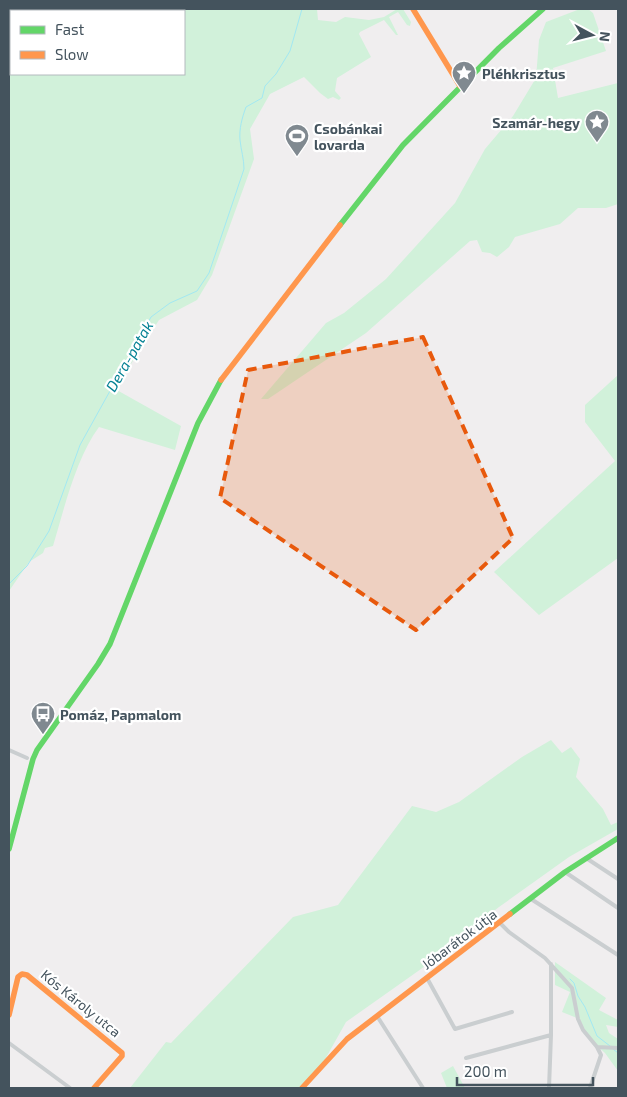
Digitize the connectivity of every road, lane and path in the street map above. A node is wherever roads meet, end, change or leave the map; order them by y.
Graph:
1 (413, 9) edge
2 (543, 9) edge
3 (460, 86) junction
4 (9, 750) edge
5 (28, 758) dead end
6 (618, 838) edge
7 (9, 849) edge
8 (586, 858) junction
9 (565, 872) junction
10 (618, 879) edge
11 (532, 899) junction
12 (618, 908) edge
13 (500, 923) junction
14 (618, 956) edge
15 (550, 964) junction
16 (427, 978) junction
17 (512, 1012) dead end
18 (9, 1015) edge
19 (377, 1016) junction
20 (551, 1035) junction
21 (9, 1043) edge
22 (597, 1047) junction
23 (618, 1048) edge
24 (466, 1058) dead end
25 (63, 1083) junction
26 (58, 1088) edge
27 (70, 1088) edge
28 (94, 1088) edge
29 (302, 1088) edge
30 (423, 1088) edge
31 (549, 1088) edge
32 (590, 1088) edge

1 - 3 main road
2 - 3 main road
3 - 7 main road
4 - 5 street
6 - 8 main road, Jóbarátok útja
8 - 9 main road, Jóbarátok útja
8 - 10 street
9 - 11 main road, Jóbarátok útja
9 - 12 street
11 - 13 main road, Jóbarátok útja
11 - 14 street
13 - 15 street
13 - 16 main road, Jóbarátok útja
15 - 20 street
15 - 22 street
16 - 17 street
16 - 19 main road, Jóbarátok útja
18 - 28 main road, Kós Károly utca
19 - 29 main road, Jóbarátok útja
19 - 30 street
20 - 24 street
20 - 31 street
21 - 25 street
22 - 23 street
22 - 32 street
25 - 26 street
25 - 27 street

